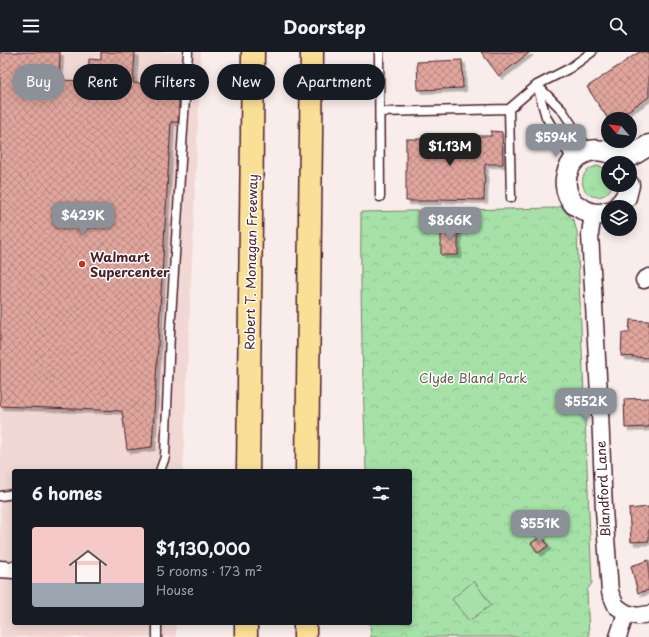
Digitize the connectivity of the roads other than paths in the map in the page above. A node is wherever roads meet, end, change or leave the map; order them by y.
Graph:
1 (188, 52) edge
2 (253, 52) edge
3 (312, 52) edge
4 (379, 52) edge
5 (592, 52) edge
6 (537, 85) junction
7 (509, 109) junction
8 (380, 112) junction
9 (649, 145) edge
10 (581, 156) junction
11 (616, 156) edge
12 (632, 156) edge
13 (380, 197) dead end
14 (511, 198) dead end
15 (601, 213) edge
16 (161, 469) edge
17 (248, 469) edge
18 (307, 469) edge
19 (12, 494) edge
20 (0, 496) edge
21 (0, 569) edge
22 (12, 570) edge
23 (626, 613) junction
24 (649, 614) edge
25 (158, 625) edge
26 (246, 625) edge
27 (305, 625) edge
28 (157, 637) edge
29 (246, 637) edge
30 (305, 637) edge
31 (618, 637) edge

1 - 16 lane
2 - 17 highway, Robert T. Monagan Freeway
3 - 18 highway
4 - 8 lane
5 - 6 lane
6 - 7 lane
6 - 10 lane
6 - 10 lane
7 - 8 lane
7 - 14 lane
8 - 13 lane
9 - 12 street
10 - 11 street
10 - 15 street
15 - 23 street, Blandford Lane
19 - 20 lane
21 - 22 street
23 - 24 street
23 - 31 street
25 - 28 lane
26 - 29 highway
27 - 30 highway

